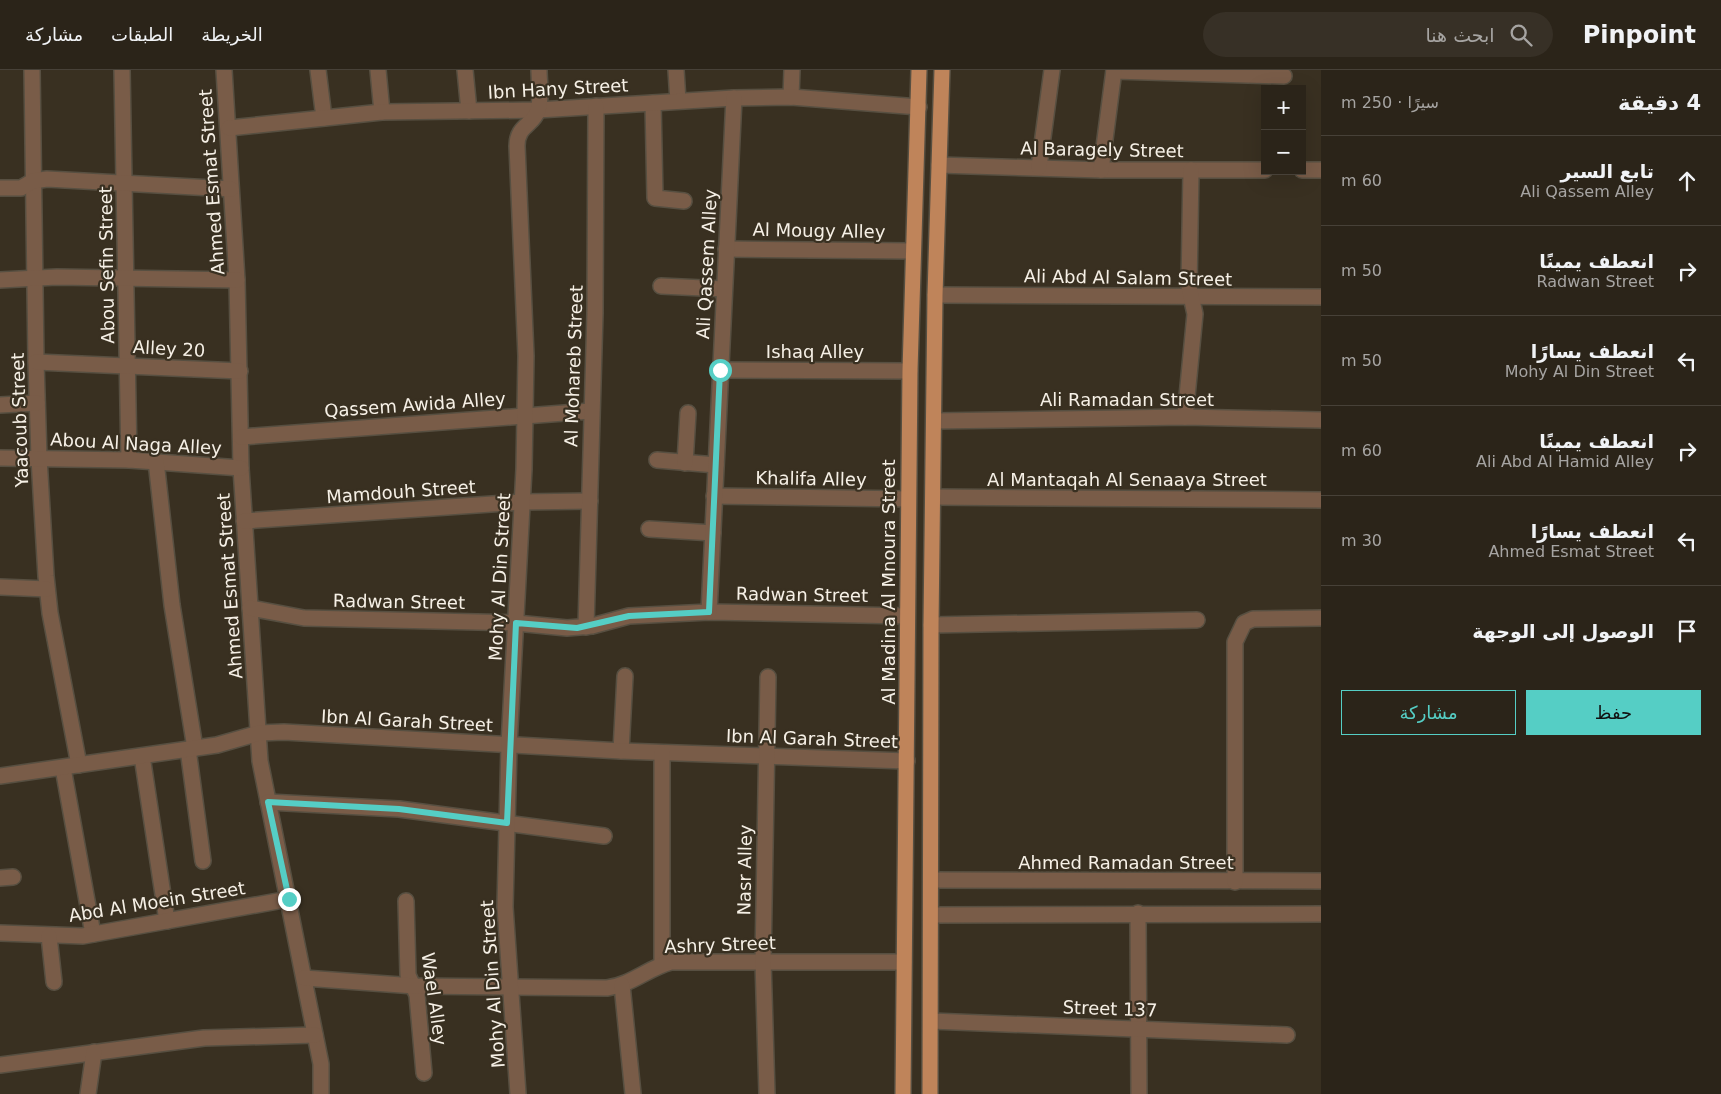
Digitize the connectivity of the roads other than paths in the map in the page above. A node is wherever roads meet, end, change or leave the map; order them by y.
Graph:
1 (32, 70) edge
2 (122, 70) edge
3 (224, 70) edge
4 (318, 70) edge
5 (378, 70) edge
6 (465, 70) edge
7 (539, 70) edge
8 (676, 70) edge
9 (792, 70) edge
10 (919, 70) edge
11 (942, 70) edge
12 (1052, 70) edge
13 (1114, 70) edge
14 (1285, 78) edge
15 (734, 98) junction
16 (791, 98) junction
17 (678, 102) junction
18 (653, 103) junction
19 (596, 106) junction
20 (919, 107) junction
21 (538, 110) junction
22 (469, 111) junction
23 (382, 112) junction
24 (324, 118) junction
25 (229, 128) junction
26 (939, 165) junction
27 (1039, 167) junction
28 (1102, 170) junction
29 (1191, 170) junction
30 (1261, 170) edge
31 (1306, 170) edge
32 (1321, 170) edge
33 (33, 181) junction
34 (125, 183) junction
35 (0, 188) edge
36 (231, 189) junction
37 (684, 201) dead end
38 (726, 249) junction
39 (912, 251) junction
40 (127, 278) junction
41 (35, 279) junction
42 (0, 280) edge
43 (237, 280) junction
44 (661, 286) dead end
45 (724, 289) junction
46 (935, 295) junction
47 (1321, 297) edge
48 (1190, 298) junction
49 (36, 362) junction
50 (127, 366) junction
51 (720, 370) junction
52 (240, 371) junction
53 (910, 371) junction
54 (37, 403) junction
55 (0, 405) edge
56 (591, 411) junction
57 (688, 413) dead end
58 (525, 416) junction
59 (1185, 418) junction
60 (934, 420) junction
61 (1321, 420) edge
62 (241, 436) junction
63 (0, 458) edge
64 (39, 458) junction
65 (129, 460) junction
66 (657, 460) dead end
67 (156, 462) junction
68 (685, 463) junction
69 (716, 465) junction
70 (241, 468) junction
71 (714, 496) junction
72 (933, 497) junction
73 (908, 499) junction
74 (1321, 500) edge
75 (590, 501) junction
76 (522, 502) junction
77 (244, 520) junction
78 (649, 529) dead end
79 (713, 533) junction
80 (0, 587) edge
81 (47, 588) junction
82 (250, 608) junction
83 (709, 612) junction
84 (907, 616) junction
85 (1321, 618) edge
86 (1197, 620) dead end
87 (516, 623) junction
88 (931, 625) junction
89 (586, 627) junction
90 (625, 676) dead end
91 (768, 677) dead end
92 (259, 733) junction
93 (509, 745) junction
94 (192, 749) junction
95 (621, 751) junction
96 (662, 753) junction
97 (142, 756) junction
98 (765, 756) junction
99 (907, 761) junction
100 (79, 765) junction
101 (63, 768) junction
102 (0, 776) edge
103 (268, 802) junction
104 (507, 823) junction
105 (604, 836) dead end
106 (203, 861) dead end
107 (931, 880) junction
108 (1321, 881) edge
109 (1235, 882) junction
110 (289, 899) junction
111 (406, 901) dead end
112 (1138, 913) junction
113 (1321, 914) edge
114 (931, 915) junction
115 (167, 921) junction
116 (0, 934) edge
117 (93, 934) junction
118 (49, 936) junction
119 (763, 961) junction
120 (904, 962) junction
121 (662, 964) junction
122 (304, 978) junction
123 (54, 982) dead end
124 (622, 985) junction
125 (414, 986) junction
126 (509, 987) junction
127 (931, 1021) junction
128 (1137, 1028) junction
129 (315, 1035) junction
130 (1287, 1035) dead end
131 (94, 1052) junction
132 (0, 1065) edge
133 (424, 1073) dead end
134 (88, 1094) edge
135 (321, 1094) edge
136 (518, 1094) edge
137 (633, 1094) edge
138 (767, 1094) edge
139 (903, 1094) edge
140 (930, 1094) edge
141 (1139, 1094) edge

1 - 33 street, Yaacoub Street
2 - 34 street, Abou Sefin Street
3 - 25 street, Ahmed Esmat Street
4 - 24 street
5 - 23 street
6 - 22 street
7 - 21 street
8 - 17 street
9 - 16 street
10 - 20 main road, Al Madina Al Mnoura Street
11 - 26 main road
12 - 27 street
13 - 14 street
13 - 28 street
15 - 16 street, Ibn Hany Street
15 - 17 street, Ibn Hany Street
15 - 38 street, Ali Qassem Alley
16 - 20 street, Ibn Hany Street
17 - 18 street, Ibn Hany Street
18 - 19 street, Ibn Hany Street
18 - 37 street
19 - 21 street, Ibn Hany Street
19 - 56 street, Al Mohareb Street
20 - 39 main road, Al Madina Al Mnoura Street
21 - 22 street, Ibn Hany Street
21 - 58 street, Mohy Al Din Street
22 - 23 street, Ibn Hany Street
23 - 24 street, Ibn Hany Street
24 - 25 street, Ibn Hany Street
25 - 36 street, Ahmed Esmat Street
26 - 27 street, Al Baragely Street
26 - 46 main road
27 - 28 street, Al Baragely Street
28 - 29 street, Al Baragely Street
29 - 30 street, Al Baragely Street
29 - 48 street
31 - 32 street
33 - 34 street
33 - 35 street
33 - 41 street, Yaacoub Street
34 - 36 street
34 - 40 street, Abou Sefin Street
36 - 43 street, Ahmed Esmat Street
38 - 39 street, Al Mougy Alley
38 - 45 street, Ali Qassem Alley
39 - 53 main road, Al Madina Al Mnoura Street
40 - 41 street
40 - 43 street
40 - 50 street, Abou Sefin Street
41 - 42 street
41 - 49 street, Yaacoub Street
43 - 52 street, Ahmed Esmat Street
44 - 45 street
45 - 51 street, Ali Qassem Alley
46 - 48 street, Ali Abd Al Salam Street
46 - 60 main road
47 - 48 street, Ali Abd Al Salam Street
48 - 59 street
49 - 50 street, Alley 20
49 - 54 street, Yaacoub Street
50 - 52 street, Alley 20
50 - 65 street, Abou Sefin Street
51 - 53 street, Ishaq Alley
51 - 69 street, Ali Qassem Alley
52 - 62 street, Ahmed Esmat Street
53 - 73 main road, Al Madina Al Mnoura Street
54 - 55 street
54 - 64 street, Yaacoub Street
56 - 58 street, Qassem Awida Alley
56 - 75 street, Al Mohareb Street
57 - 68 street
58 - 62 street, Qassem Awida Alley
58 - 76 street, Mohy Al Din Street
59 - 60 street, Ali Ramadan Street
59 - 61 street, Ali Ramadan Street
60 - 72 main road
62 - 70 street, Ahmed Esmat Street
63 - 64 street, Abou Al Naga Alley
64 - 65 street, Abou Al Naga Alley
64 - 81 street, Yaacoub Street
65 - 67 street, Abou Al Naga Alley
66 - 68 street
67 - 70 street, Abou Al Naga Alley
67 - 94 street
68 - 69 street
69 - 71 street, Ali Qassem Alley
70 - 77 street, Ahmed Esmat Street
71 - 73 street, Khalifa Alley
71 - 79 street, Ali Qassem Alley
72 - 74 street, Al Mantaqah Al Senaaya Street
72 - 88 main road
73 - 84 main road, Al Madina Al Mnoura Street
75 - 76 street, Mamdouh Street
75 - 89 street, Al Mohareb Street
76 - 77 street, Mamdouh Street
76 - 87 street, Mohy Al Din Street
77 - 82 street, Ahmed Esmat Street
78 - 79 street
79 - 83 street, Ali Qassem Alley
80 - 81 street
81 - 100 street, Yaacoub Street
82 - 87 street, Radwan Street
82 - 92 street, Ahmed Esmat Street
83 - 84 street, Radwan Street
83 - 89 street, Radwan Street
84 - 99 main road, Al Madina Al Mnoura Street
85 - 109 street
86 - 88 street
87 - 89 street, Radwan Street
87 - 93 street, Mohy Al Din Street
88 - 107 main road
90 - 95 street
91 - 98 street, Nasr Alley
92 - 93 street, Ibn Al Garah Street
92 - 94 street, Ibn Al Garah Street
92 - 103 street, Ahmed Esmat Street
93 - 95 street, Ibn Al Garah Street
93 - 104 street, Mohy Al Din Street
94 - 97 street, Ibn Al Garah Street
94 - 106 street
95 - 96 street, Ibn Al Garah Street
96 - 98 street, Ibn Al Garah Street
96 - 121 street
97 - 100 street, Ibn Al Garah Street
97 - 115 street
98 - 99 street, Ibn Al Garah Street
98 - 119 street, Nasr Alley
99 - 120 main road, Al Madina Al Mnoura Street
100 - 101 street, Ibn Al Garah Street
101 - 102 street, Ibn Al Garah Street
101 - 117 street
103 - 104 street
103 - 110 street, Ahmed Esmat Street
104 - 105 street
104 - 126 street, Mohy Al Din Street
107 - 109 street, Ahmed Ramadan Street
107 - 114 main road
108 - 109 street, Ahmed Ramadan Street
110 - 115 street, Abd Al Moein Street
110 - 122 street, Ahmed Esmat Street
111 - 125 street, Wael Alley
112 - 113 street
112 - 114 street
112 - 128 street
114 - 127 main road
115 - 117 street, Abd Al Moein Street
116 - 118 street, Abd Al Moein Street
117 - 118 street, Abd Al Moein Street
118 - 123 street
119 - 120 street, Ashry Street
119 - 121 street, Ashry Street
119 - 138 street, Nasr Alley
120 - 139 main road, Al Madina Al Mnoura Street
121 - 124 street, Ashry Street
122 - 125 street, Ashry Street
122 - 129 street, Ahmed Esmat Street
124 - 126 street, Ashry Street
124 - 137 street
125 - 126 street, Ashry Street
125 - 133 street, Wael Alley
126 - 136 street, Mohy Al Din Street
127 - 128 street, Street 137
127 - 140 main road
128 - 130 street, Street 137
128 - 141 street
129 - 131 street
129 - 135 street, Ahmed Esmat Street
131 - 132 street
131 - 134 street

